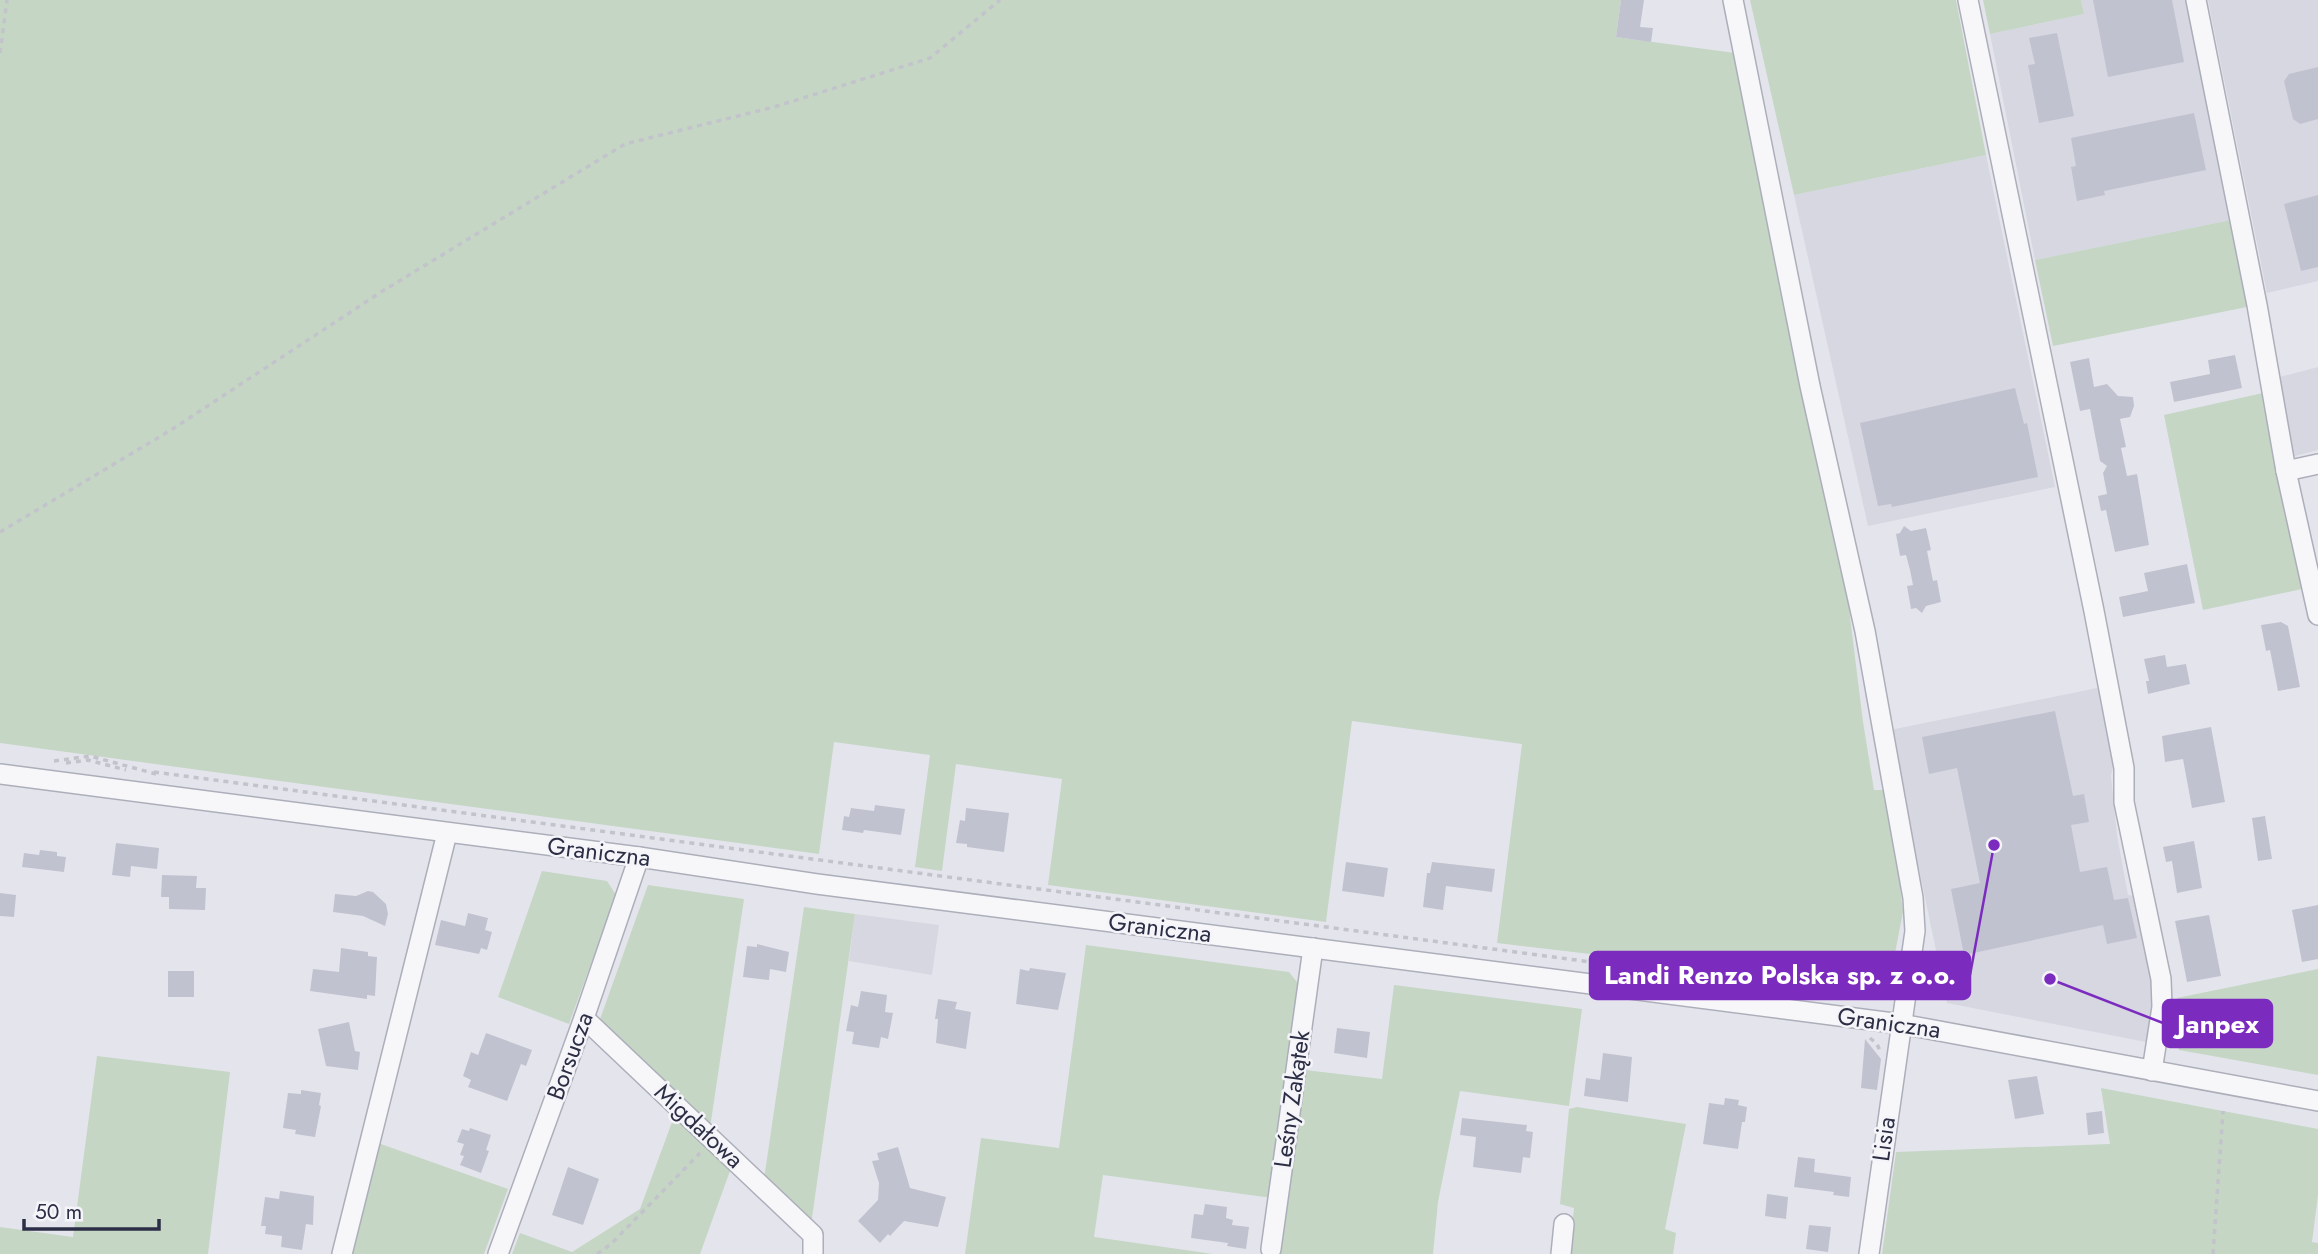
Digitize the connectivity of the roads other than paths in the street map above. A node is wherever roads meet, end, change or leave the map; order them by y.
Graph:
1 (1733, 0) edge
2 (1968, 0) edge
3 (2196, 0) edge
4 (2318, 464) edge
5 (2286, 471) junction
6 (2318, 615) edge
7 (0, 774) edge
8 (447, 833) junction
9 (639, 857) junction
10 (1314, 948) junction
11 (584, 1018) junction
12 (1901, 1024) junction
13 (2152, 1071) junction
14 (2318, 1101) edge
15 (1564, 1224) dead end
16 (813, 1245) edge
17 (1271, 1249) dead end
18 (342, 1254) edge
19 (498, 1254) edge
20 (1561, 1254) edge
21 (1868, 1254) edge

1 - 12 street, Lisia
2 - 13 street
3 - 5 street
4 - 5 street
5 - 6 street
7 - 8 street, Graniczna
8 - 9 street, Graniczna
8 - 18 street
9 - 10 street, Graniczna
9 - 11 street, Borsucza
10 - 12 street, Graniczna
10 - 17 street, Leśny Zakątek
11 - 16 street, Migdałowa
11 - 19 street, Borsucza
12 - 13 street, Graniczna
12 - 21 street, Lisia
13 - 14 street, Graniczna
15 - 20 street

